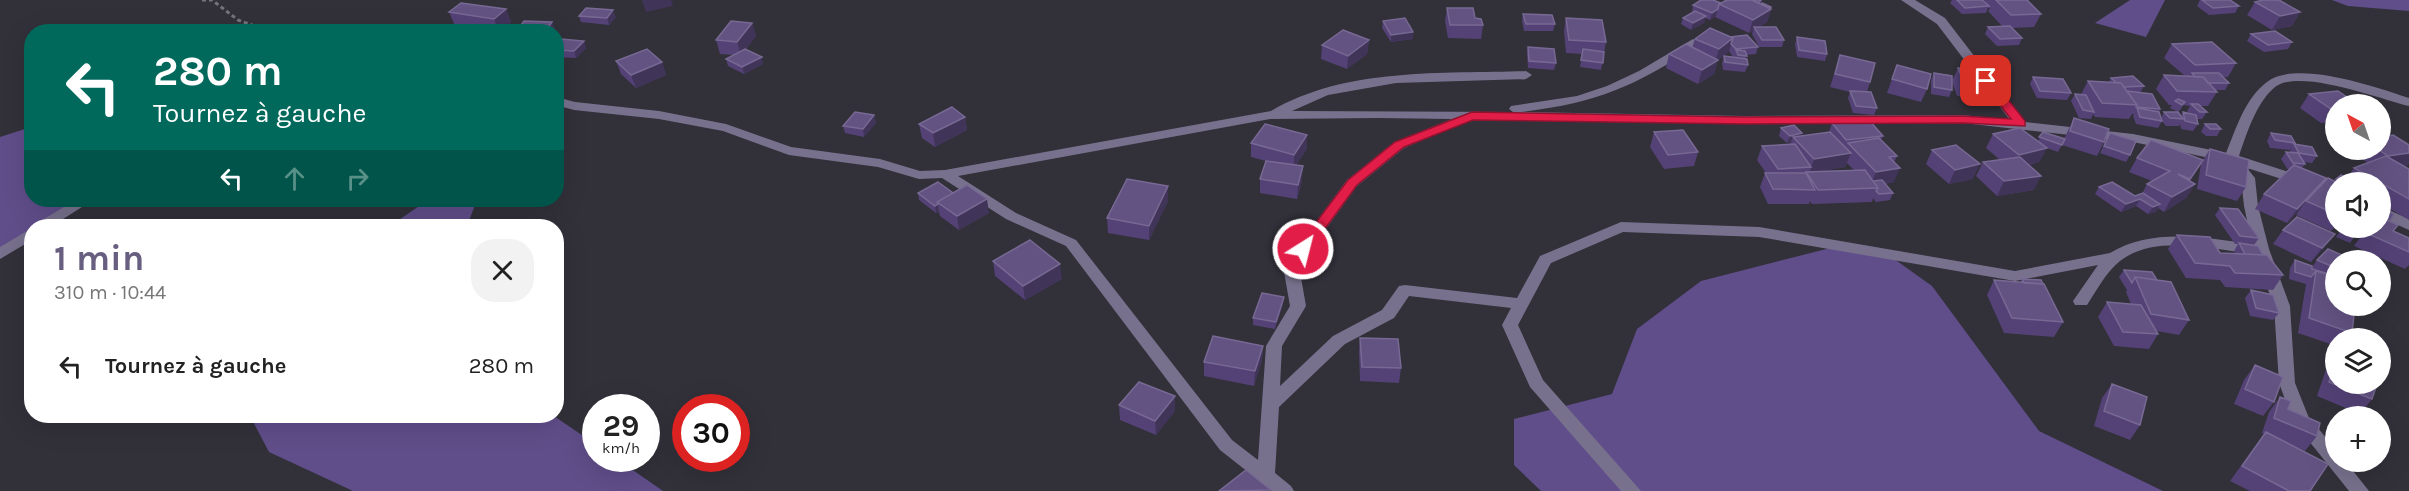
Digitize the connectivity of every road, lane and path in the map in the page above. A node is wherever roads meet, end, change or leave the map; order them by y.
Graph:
1 (202, 0) edge
2 (1907, 0) edge
3 (249, 24) edge
4 (1693, 43) edge
5 (1526, 75) dead end
6 (2409, 102) edge
7 (564, 103) edge
8 (1270, 115) junction
9 (1472, 116) junction
10 (2020, 124) junction
11 (2231, 158) junction
12 (945, 174) junction
13 (2325, 188) edge
14 (74, 207) edge
15 (2391, 216) edge
16 (54, 219) edge
17 (2409, 225) edge
18 (24, 238) edge
19 (2261, 249) junction
20 (0, 254) edge
21 (2116, 256) junction
22 (2081, 301) dead end
23 (1521, 304) junction
24 (1270, 405) junction
25 (2325, 449) edge
26 (2344, 472) edge
27 (1266, 476) junction
28 (1285, 491) edge
29 (1632, 491) edge
30 (2360, 491) edge

1 - 3 path
2 - 10 street
4 - 9 street
5 - 8 street
6 - 11 street
7 - 12 street
8 - 9 street
8 - 12 street
9 - 10 street
9 - 24 street
10 - 11 street
11 - 13 street
11 - 19 street
12 - 27 street
14 - 16 street
15 - 17 street
18 - 20 street
19 - 21 street
19 - 25 street
21 - 22 street
21 - 23 street
23 - 24 street
23 - 29 street
24 - 27 street
26 - 30 street
27 - 28 street

